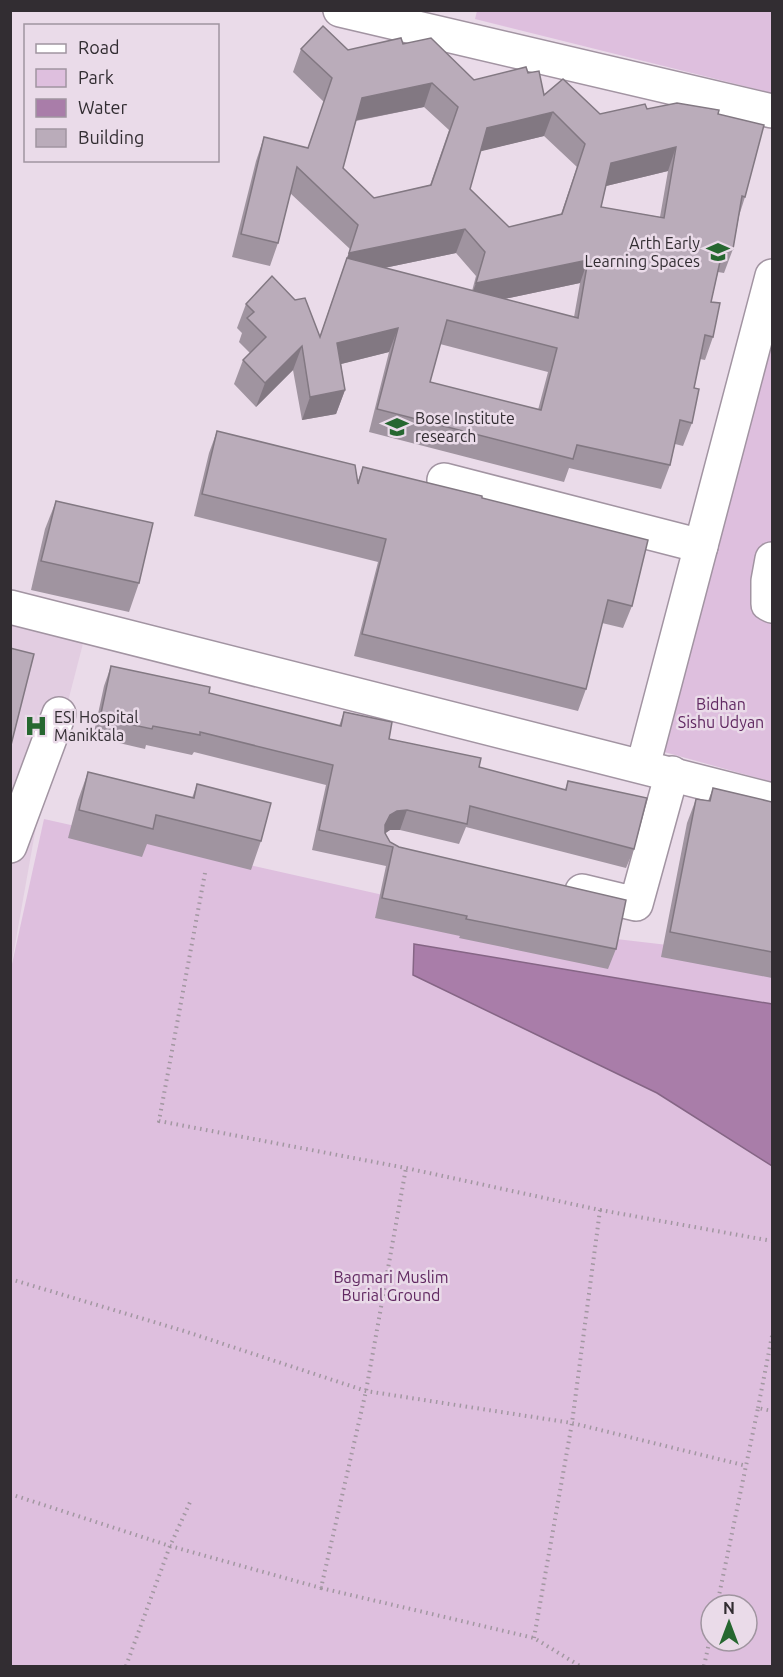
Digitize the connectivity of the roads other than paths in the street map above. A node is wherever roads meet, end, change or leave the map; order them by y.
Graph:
1 (340, 10) edge
2 (772, 111) edge
3 (772, 276) edge
4 (444, 480) dead end
5 (701, 546) junction
6 (772, 559) edge
7 (772, 606) edge
8 (10, 608) edge
9 (59, 714) dead end
10 (658, 770) junction
11 (772, 800) edge
12 (10, 846) edge
13 (556, 885) edge

1 - 2 street
3 - 5 street
4 - 5 street
5 - 10 street
6 - 7 street
8 - 10 street
9 - 12 street
10 - 11 street
10 - 13 street

